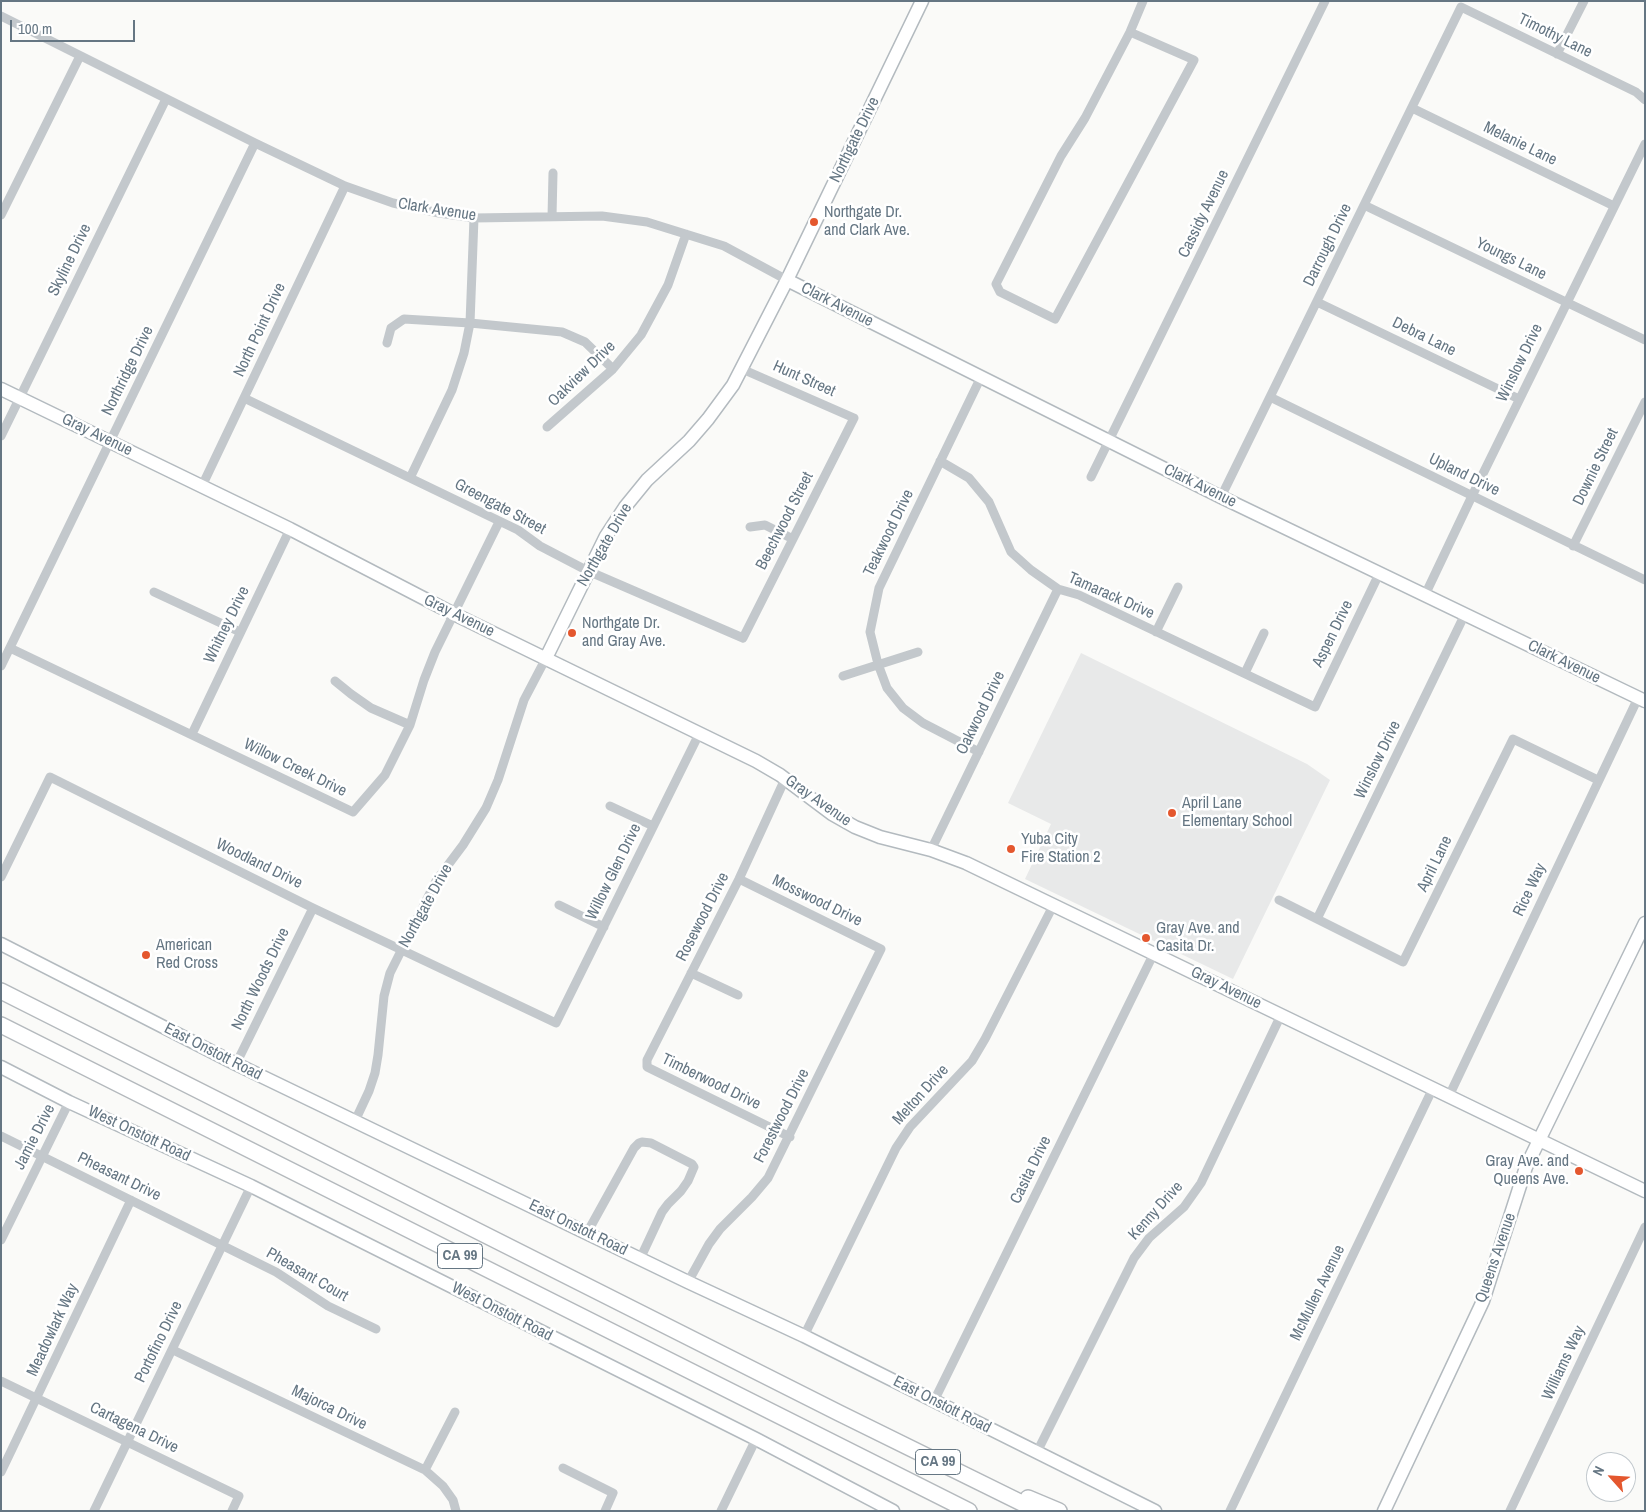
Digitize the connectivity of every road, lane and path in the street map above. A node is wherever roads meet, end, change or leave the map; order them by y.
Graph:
1 (922, 1) edge
2 (1143, 1) edge
3 (1325, 1) edge
4 (1584, 1) edge
5 (1462, 8) joint
6 (1, 16) edge
7 (1130, 32) junction
8 (1557, 54) junction
9 (80, 56) junction
10 (166, 99) junction
11 (1645, 100) edge
12 (1412, 108) junction
13 (255, 143) junction
14 (1645, 144) edge
15 (554, 173) dead end
16 (345, 186) junction
17 (1364, 205) junction
18 (1614, 206) junction
19 (1, 215) edge
20 (552, 217) junction
21 (474, 218) junction
22 (686, 234) junction
23 (787, 280) junction
24 (1317, 302) junction
25 (1567, 302) junction
26 (470, 323) junction
27 (1645, 340) edge
28 (387, 344) dead end
29 (614, 369) junction
30 (742, 369) junction
31 (981, 377) junction
32 (1, 389) edge
33 (20, 398) junction
34 (244, 398) junction
35 (1270, 398) junction
36 (1519, 400) junction
37 (1645, 402) edge
38 (854, 418) joint
39 (547, 427) dead end
40 (1, 436) edge
41 (1110, 441) junction
42 (111, 442) junction
43 (940, 461) junction
44 (1091, 477) dead end
45 (410, 478) junction
46 (202, 486) junction
47 (1221, 496) junction
48 (1472, 496) junction
49 (499, 522) junction
50 (750, 526) dead end
51 (290, 529) junction
52 (793, 539) junction
53 (1573, 546) junction
54 (588, 571) junction
55 (1379, 574) junction
56 (1645, 580) edge
57 (1178, 587) dead end
58 (1058, 589) junction
59 (154, 592) dead end
60 (1425, 595) junction
61 (454, 614) junction
62 (1465, 614) junction
63 (240, 632) junction
64 (1156, 632) junction
65 (1264, 634) dead end
66 (743, 638) joint
67 (10, 648) junction
68 (918, 652) dead end
69 (546, 658) junction
70 (878, 664) junction
71 (1, 666) edge
72 (1244, 674) junction
73 (843, 676) dead end
74 (335, 680) dead end
75 (1641, 700) edge
76 (1315, 707) joint
77 (410, 725) junction
78 (192, 734) junction
79 (699, 734) junction
80 (979, 752) junction
81 (785, 779) junction
82 (1598, 780) junction
83 (610, 806) dead end
84 (653, 826) junction
85 (932, 850) junction
86 (1, 877) edge
87 (739, 879) junction
88 (1279, 900) dead end
89 (1054, 904) junction
90 (558, 905) dead end
91 (313, 908) junction
92 (1317, 919) junction
93 (1645, 923) edge
94 (604, 927) junction
95 (1, 944) edge
96 (881, 949) joint
97 (401, 950) junction
98 (1154, 953) junction
99 (692, 973) junction
100 (1, 991) edge
101 (738, 995) dead end
102 (1281, 1015) junction
103 (556, 1023) joint
104 (1, 1025) edge
105 (236, 1064) junction
106 (1, 1067) edge
107 (647, 1068) joint
108 (1433, 1088) junction
109 (1449, 1096) junction
110 (69, 1102) junction
111 (355, 1121) junction
112 (1, 1136) edge
113 (790, 1136) junction
114 (1539, 1139) junction
115 (42, 1156) junction
116 (251, 1186) junction
117 (1645, 1191) edge
118 (132, 1200) junction
119 (1645, 1227) edge
120 (587, 1233) junction
121 (1, 1240) edge
122 (222, 1246) junction
123 (640, 1259) junction
124 (688, 1282) junction
125 (376, 1329) dead end
126 (804, 1336) junction
127 (172, 1350) junction
128 (1, 1381) edge
129 (37, 1398) junction
130 (934, 1400) junction
131 (456, 1412) dead end
132 (838, 1413) junction
133 (756, 1440) junction
134 (128, 1441) junction
135 (1037, 1452) junction
136 (564, 1468) dead end
137 (425, 1470) junction
138 (1, 1472) edge
139 (919, 1486) junction
140 (94, 1511) edge
141 (232, 1511) edge
142 (456, 1511) edge
143 (605, 1511) edge
144 (721, 1511) edge
145 (893, 1511) edge
146 (957, 1511) edge
147 (968, 1511) edge
148 (1038, 1511) edge
149 (1059, 1511) edge
150 (1155, 1511) edge
151 (1230, 1511) edge
152 (1384, 1511) edge
153 (1510, 1511) edge

1 - 23 street, Northgate Drive
2 - 7 street
3 - 41 street, Cassidy Avenue
4 - 8 street
5 - 8 street, Timothy Lane
5 - 12 street, Darrough Drive
6 - 9 street, Clark Avenue
7 - 7 street
8 - 11 street, Timothy Lane
9 - 10 street, Clark Avenue
9 - 19 street
10 - 13 street, Clark Avenue
10 - 33 street, Skyline Drive
12 - 17 street, Darrough Drive
12 - 18 street, Melanie Lane
13 - 16 street, Clark Avenue
13 - 42 street, Northridge Drive
14 - 18 street, Winslow Drive
15 - 20 street
16 - 21 street, Clark Avenue
16 - 34 street, North Point Drive
17 - 24 street, Darrough Drive
17 - 25 street, Youngs Lane
18 - 25 street, Winslow Drive
20 - 21 street, Clark Avenue
20 - 22 street, Clark Avenue
21 - 26 street
22 - 23 street, Clark Avenue
22 - 29 street, Oakview Drive
23 - 30 street, Northgate Drive
23 - 31 street, Clark Avenue
24 - 35 street, Darrough Drive
24 - 36 street, Debra Lane
25 - 27 street, Youngs Lane
25 - 36 street, Winslow Drive
26 - 28 street
26 - 29 street
26 - 45 street
29 - 39 street, Oakview Drive
30 - 38 street, Hunt Street
30 - 54 street, Northgate Drive
31 - 41 street, Clark Avenue
31 - 43 street, Teakwood Drive
32 - 33 street, Gray Avenue
33 - 40 street, Skyline Drive
33 - 42 street, Gray Avenue
34 - 45 street, Greengate Street
34 - 46 street, North Point Drive
35 - 47 street, Darrough Drive
35 - 48 street, Upland Drive
36 - 48 street, Winslow Drive
37 - 53 street, Downie Street
38 - 52 street, Beechwood Street
41 - 44 street, Cassidy Avenue
41 - 47 street, Clark Avenue
42 - 46 street, Gray Avenue
42 - 67 street, Northridge Drive
43 - 58 street, Tamarack Drive
43 - 70 street, Teakwood Drive
45 - 49 street, Greengate Street
46 - 51 street, Gray Avenue
47 - 55 street, Clark Avenue
48 - 53 street, Upland Drive
48 - 60 street, Winslow Drive
49 - 54 street, Greengate Street
49 - 61 street, Willow Creek Drive
50 - 52 street
51 - 61 street, Gray Avenue
51 - 63 street, Whitney Drive
52 - 66 street, Beechwood Street
53 - 56 street, Upland Drive
54 - 66 street, Greengate Street
54 - 69 street, Northgate Drive
55 - 60 street, Clark Avenue
55 - 76 street, Aspen Drive
57 - 64 street
58 - 64 street, Tamarack Drive
58 - 80 street, Oakwood Drive
59 - 63 street
60 - 62 street, Clark Avenue
61 - 69 street, Gray Avenue
61 - 77 street, Willow Creek Drive
62 - 75 street, Clark Avenue
62 - 92 street, Winslow Drive
63 - 78 street, Whitney Drive
64 - 72 street, Tamarack Drive
65 - 72 street
67 - 71 street, Northridge Drive
67 - 78 street, Willow Creek Drive
68 - 70 street
69 - 79 street, Gray Avenue
69 - 97 street, Northgate Drive
70 - 73 street
70 - 80 street, Teakwood Drive
72 - 76 street, Tamarack Drive
74 - 77 street
75 - 82 street, Rice Way
77 - 78 street, Willow Creek Drive
79 - 81 street, Gray Avenue
79 - 84 street, Willow Glen Drive
80 - 85 street, Oakwood Drive
81 - 85 street, Gray Avenue
81 - 87 street, Rosewood Drive
82 - 92 street, April Lane
82 - 109 street, Rice Way
83 - 84 street
84 - 94 street, Willow Glen Drive
85 - 89 street, Gray Avenue
86 - 91 street, Woodland Drive
87 - 96 street, Mosswood Drive
87 - 99 street, Rosewood Drive
88 - 92 street, April Lane
89 - 98 street, Gray Avenue
89 - 126 street, Melton Drive
90 - 94 street
91 - 97 street, Woodland Drive
91 - 105 street, North Woods Drive
93 - 114 street, Queens Avenue
94 - 103 street, Willow Glen Drive
95 - 105 street, East Onstott Road
96 - 113 street, Forestwood Drive
97 - 103 street, Woodland Drive
97 - 111 street, Northgate Drive
98 - 102 street, Gray Avenue
98 - 130 street, Casita Drive
99 - 101 street
99 - 107 street, Rosewood Drive
100 - 132 highway, CA 99
102 - 108 street, Gray Avenue
102 - 135 street, Kenny Drive
104 - 139 highway, CA 99
105 - 111 street, East Onstott Road
106 - 110 street, West Onstott Road
107 - 113 street, Timberwood Drive
108 - 109 street, Gray Avenue
108 - 151 street, McMullen Avenue
109 - 114 street, Gray Avenue
110 - 115 street, Jamie Drive
110 - 116 street, West Onstott Road
111 - 120 street, East Onstott Road
112 - 115 street, Pheasant Drive
113 - 124 street, Forestwood Drive
114 - 117 street, Gray Avenue
114 - 152 street, Queens Avenue
115 - 118 street, Pheasant Drive
115 - 121 street, Jamie Drive
116 - 122 street, Portofino Drive
116 - 133 street, West Onstott Road
118 - 122 street, Pheasant Drive
118 - 129 street, Meadowlark Way
119 - 153 street, Williams Way
120 - 123 street, East Onstott Road
120 - 123 street
122 - 125 street, Pheasant Court
122 - 127 street, Portofino Drive
123 - 124 street, East Onstott Road
124 - 126 street, East Onstott Road
126 - 130 street, East Onstott Road
127 - 134 street, Portofino Drive
127 - 137 street, Majorca Drive
128 - 129 street, Cartagena Drive
129 - 134 street, Cartagena Drive
129 - 138 street, Meadowlark Way
130 - 135 street, East Onstott Road
131 - 137 street
132 - 148 highway, CA 99
132 - 149 highway
133 - 144 street
133 - 145 street, West Onstott Road
134 - 140 street, Portofino Drive
134 - 141 street, Cartagena Drive
135 - 150 street, East Onstott Road
136 - 143 street
137 - 142 street, Majorca Drive
139 - 146 highway
139 - 147 highway, CA 99

